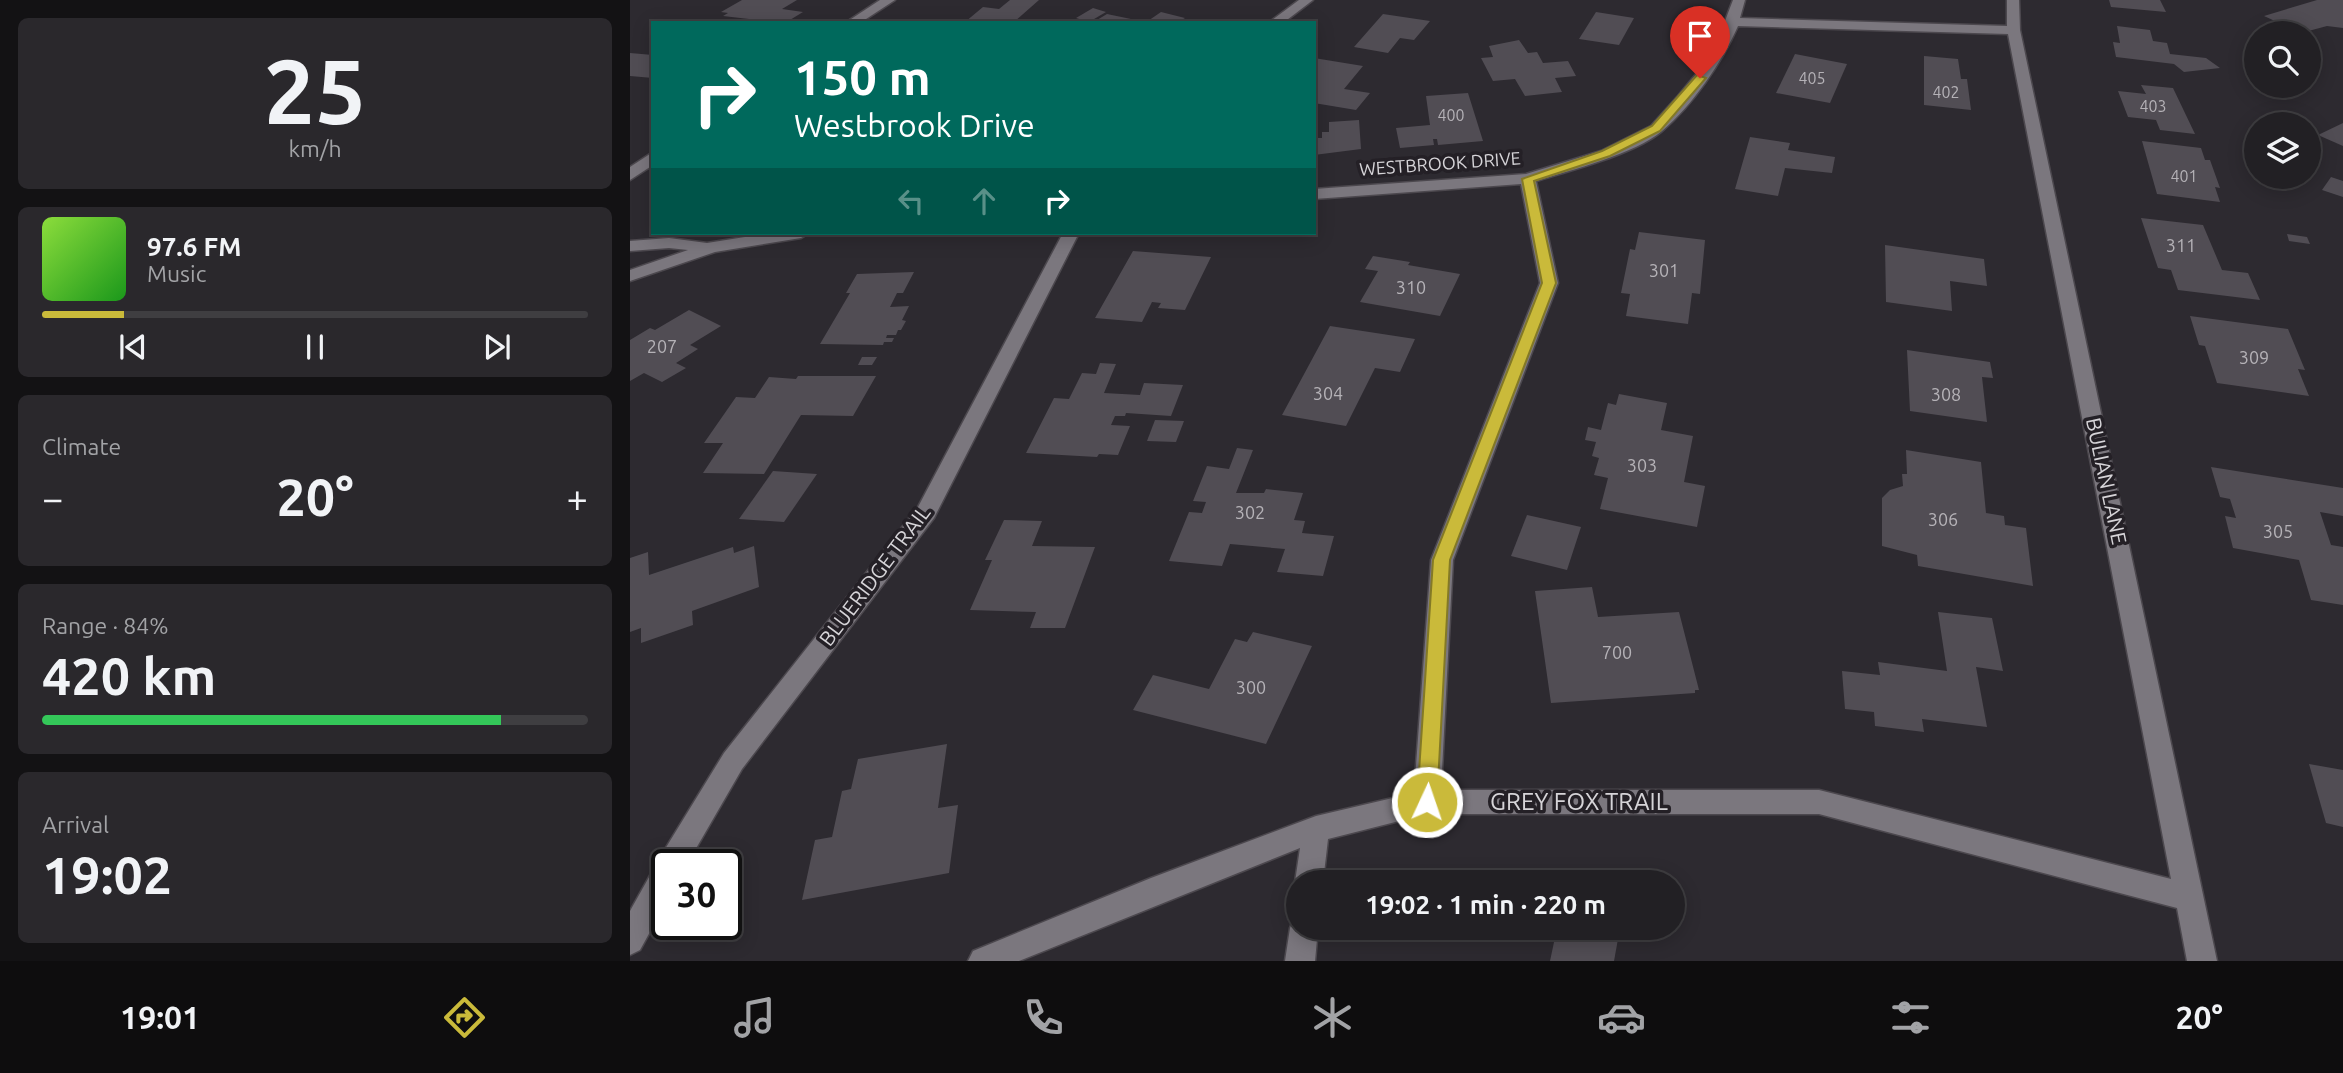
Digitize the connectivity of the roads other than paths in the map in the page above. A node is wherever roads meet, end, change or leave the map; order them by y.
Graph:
1 (889, 0) edge
2 (1307, 0) edge
3 (1739, 0) edge
4 (2013, 0) edge
5 (854, 21) edge
6 (1277, 21) edge
7 (1733, 22) junction
8 (2014, 30) junction
9 (651, 158) edge
10 (630, 175) edge
11 (1528, 179) junction
12 (1316, 194) edge
13 (788, 235) edge
14 (1070, 235) edge
15 (630, 246) edge
16 (712, 247) junction
17 (630, 276) edge
18 (1427, 802) junction
19 (1316, 829) junction
20 (681, 849) edge
21 (1311, 870) edge
22 (2191, 898) junction
23 (651, 902) edge
24 (630, 940) edge
25 (1303, 940) edge
26 (983, 961) edge
27 (1300, 961) edge
28 (2202, 961) edge

1 - 5 street
2 - 6 street
3 - 7 street, WESTBROOK DRIVE
4 - 8 street, BULIAN LANE
7 - 8 street
7 - 11 street, WESTBROOK DRIVE
8 - 22 street, BULIAN LANE
9 - 10 street
11 - 12 street, WESTBROOK DRIVE
11 - 18 street
13 - 16 street
14 - 20 street, BLUERIDGE TRAIL
15 - 16 street
16 - 17 street
18 - 19 street, GREY FOX TRAIL
18 - 22 street, GREY FOX TRAIL
19 - 21 street
19 - 26 street, GREY FOX TRAIL
22 - 28 street, BULIAN LANE
23 - 24 street
25 - 27 street

